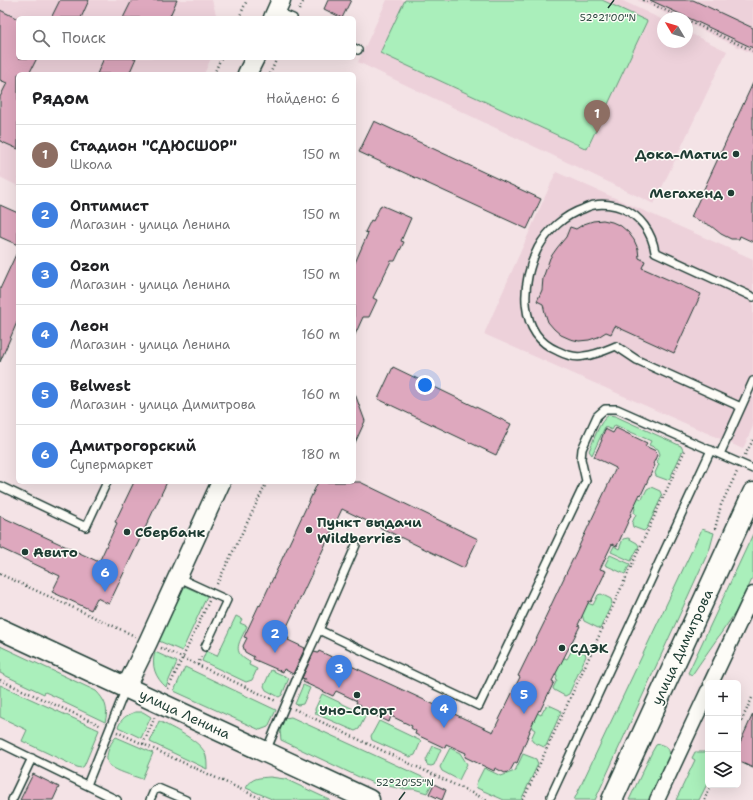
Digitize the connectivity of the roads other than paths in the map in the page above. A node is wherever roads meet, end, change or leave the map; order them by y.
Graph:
1 (254, 60) edge
2 (248, 72) edge
3 (753, 297) edge
4 (753, 381) edge
5 (741, 407) junction
6 (711, 450) junction
7 (720, 454) junction
8 (753, 469) edge
9 (106, 484) edge
10 (220, 484) edge
11 (0, 486) edge
12 (753, 493) edge
13 (356, 544) dead end
14 (177, 577) junction
15 (753, 594) edge
16 (0, 629) edge
17 (319, 630) junction
18 (205, 647) dead end
19 (713, 680) edge
20 (126, 687) junction
21 (705, 696) edge
22 (0, 743) edge
23 (266, 752) junction
24 (32, 758) junction
25 (87, 785) junction
26 (551, 796) dead end
27 (12, 800) edge
28 (117, 800) edge
29 (150, 800) edge
30 (186, 800) edge
31 (369, 800) edge
32 (612, 800) edge
33 (657, 800) edge

1 - 2 street
3 - 5 lane
4 - 5 lane
5 - 7 lane
6 - 7 lane
6 - 17 lane
6 - 26 lane
7 - 8 lane
9 - 11 lane
10 - 14 street
12 - 32 main road, улица Димитрова
13 - 17 lane
14 - 18 lane
14 - 20 street
15 - 19 street
16 - 20 main road, улица Ленина
17 - 23 lane
20 - 23 main road, улица Ленина
20 - 25 lane
21 - 33 street
22 - 24 lane
23 - 31 main road, улица Ленина
24 - 25 lane
24 - 27 lane
25 - 28 lane
29 - 30 lane

